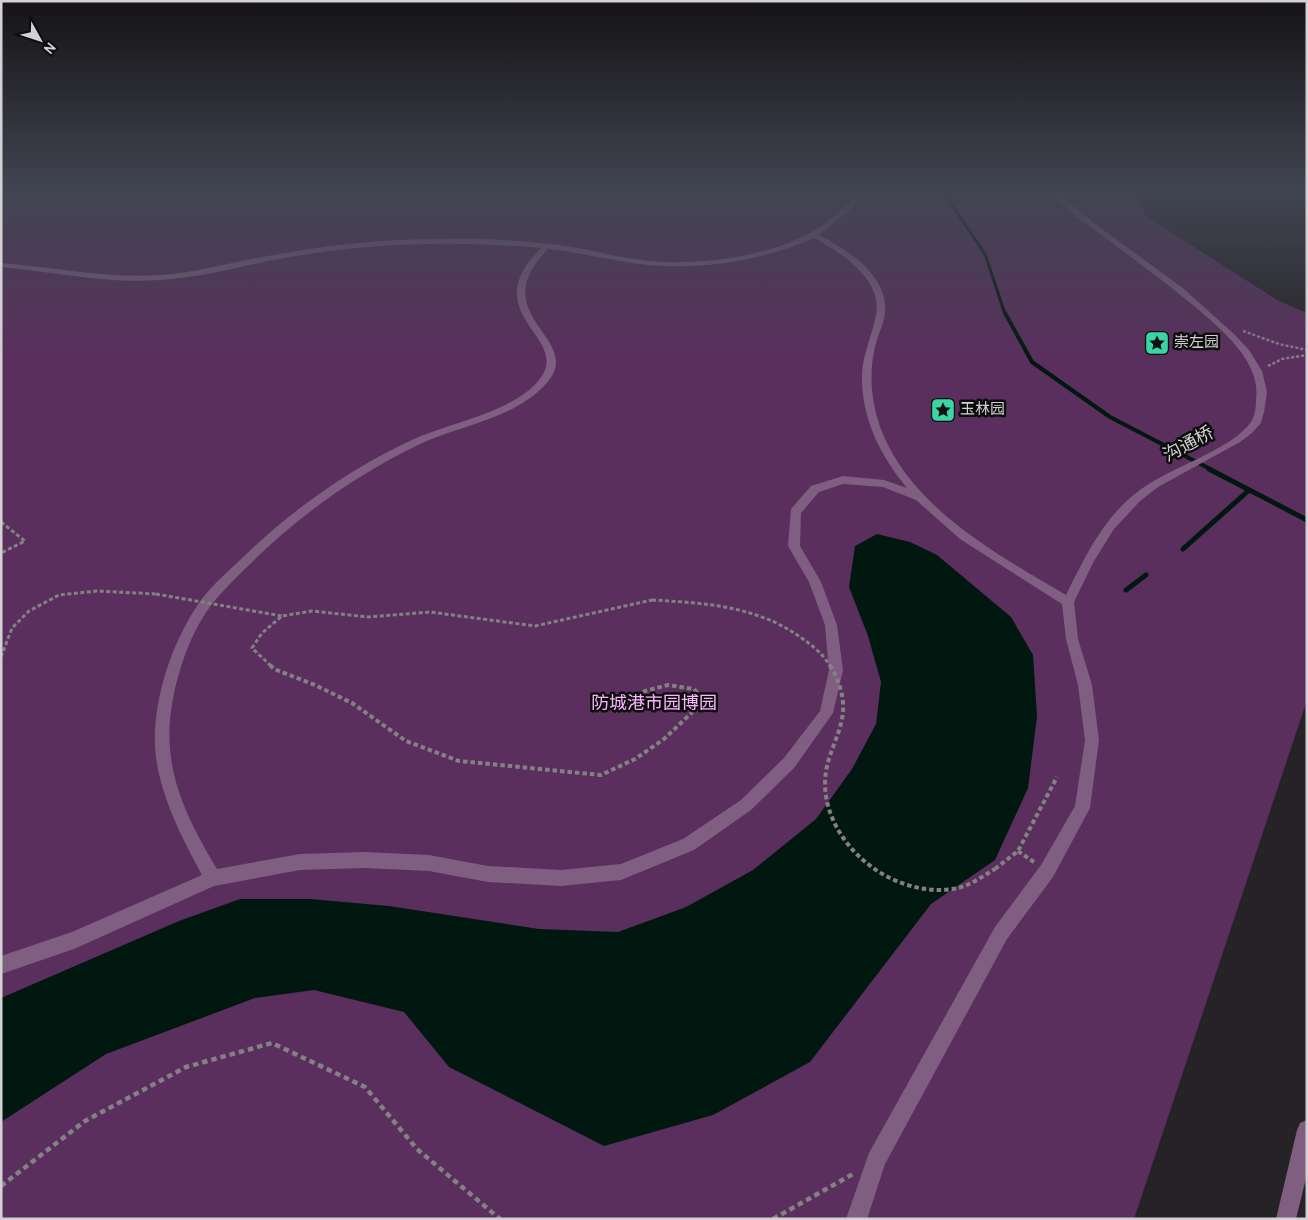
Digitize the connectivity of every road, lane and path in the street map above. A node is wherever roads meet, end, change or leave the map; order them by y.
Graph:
1 (356, 246) edge
2 (547, 246) joint
3 (784, 246) edge
4 (832, 246) edge
5 (1122, 246) edge
6 (1, 265) edge
7 (1214, 319) junction
8 (1307, 350) edge
9 (1307, 355) edge
10 (1259, 376) junction
11 (922, 498) junction
12 (1, 522) edge
13 (1, 553) edge
14 (1068, 602) junction
15 (282, 616) junction
16 (1, 657) edge
17 (593, 711) dead end
18 (1057, 778) dead end
19 (213, 878) junction
20 (1, 965) edge
21 (1307, 1130) edge
22 (876, 1160) junction
23 (1, 1186) edge
24 (1288, 1218) edge
25 (500, 1219) edge
26 (773, 1219) edge
27 (856, 1219) edge

1 - 6 street
2 - 3 street
2 - 19 street
4 - 11 street
5 - 7 street
7 - 8 path
7 - 10 street
9 - 10 path
10 - 14 street, 沟通桥
11 - 14 street
11 - 19 street
12 - 13 path
14 - 22 street
15 - 16 path, bridge
15 - 17 path
15 - 18 path, bridge
19 - 20 street
21 - 24 street
22 - 26 path
22 - 27 street
23 - 25 path

